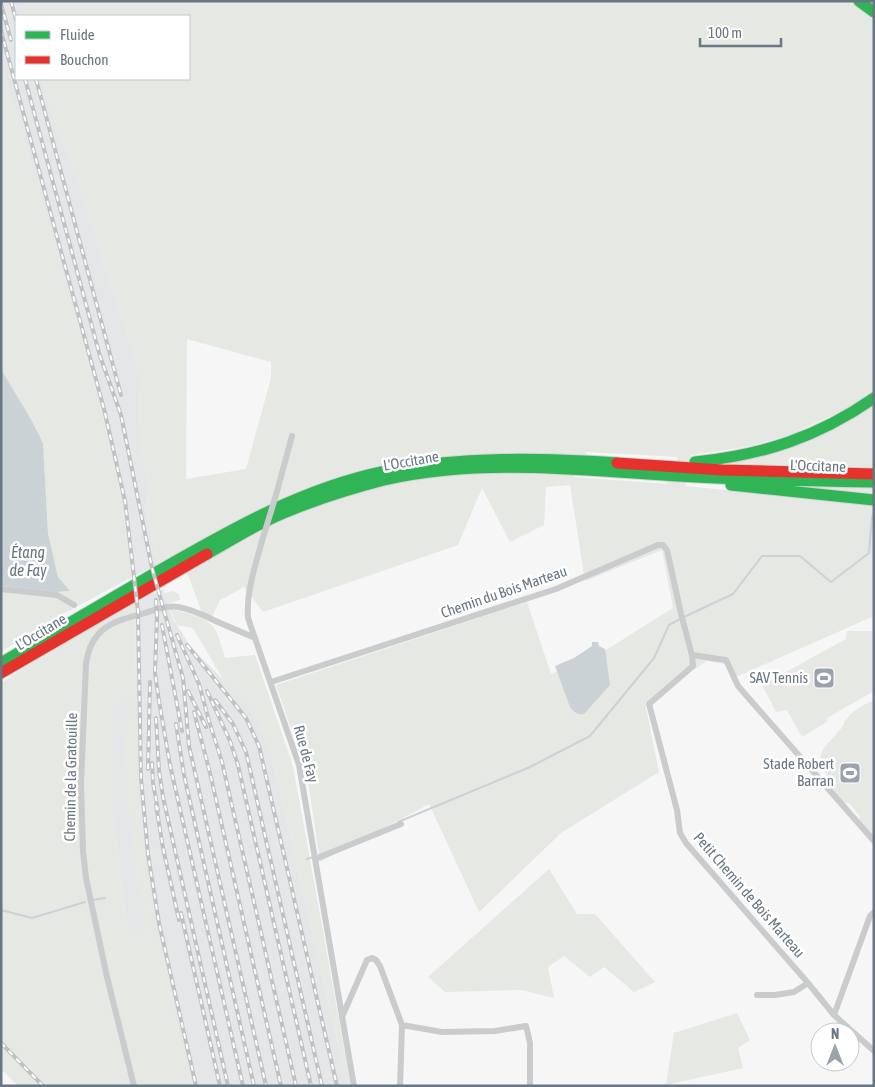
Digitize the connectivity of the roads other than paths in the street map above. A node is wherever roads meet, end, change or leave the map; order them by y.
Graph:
1 (859, 1) edge
2 (874, 12) edge
3 (874, 398) edge
4 (292, 436) dead end
5 (652, 465) junction
6 (874, 474) edge
7 (673, 475) junction
8 (874, 482) edge
9 (874, 500) edge
10 (1, 589) edge
11 (74, 605) dead end
12 (253, 637) junction
13 (692, 655) junction
14 (1, 663) edge
15 (1, 674) edge
16 (271, 682) junction
17 (401, 824) dead end
18 (874, 841) edge
19 (315, 859) junction
20 (874, 912) edge
21 (808, 982) junction
22 (757, 995) dead end
23 (834, 1015) junction
24 (342, 1018) junction
25 (402, 1025) junction
26 (874, 1051) edge
27 (134, 1086) edge
28 (354, 1086) edge
29 (400, 1086) edge
30 (530, 1086) edge

1 - 2 highway
3 - 5 highway
4 - 12 street, Rue de Fay, bridge
5 - 6 highway, L'Occitane
5 - 14 highway, L'Occitane
7 - 8 highway, L'Occitane
7 - 9 highway
7 - 15 highway, L'Occitane
10 - 11 street
12 - 16 street, Rue de Fay
12 - 27 street, Chemin de la Gratouille
13 - 16 street, Chemin du Bois Marteau
13 - 18 street
13 - 21 street, Petit Chemin de Bois Marteau
16 - 19 street, Rue de Fay
17 - 19 street
19 - 24 street, Rue de Fay
20 - 23 street
21 - 22 street
21 - 23 street, Petit Chemin de Bois Marteau
23 - 26 street, Petit Chemin de Bois Marteau
24 - 25 street
24 - 28 street, Rue de Fay
25 - 29 street
25 - 30 street

